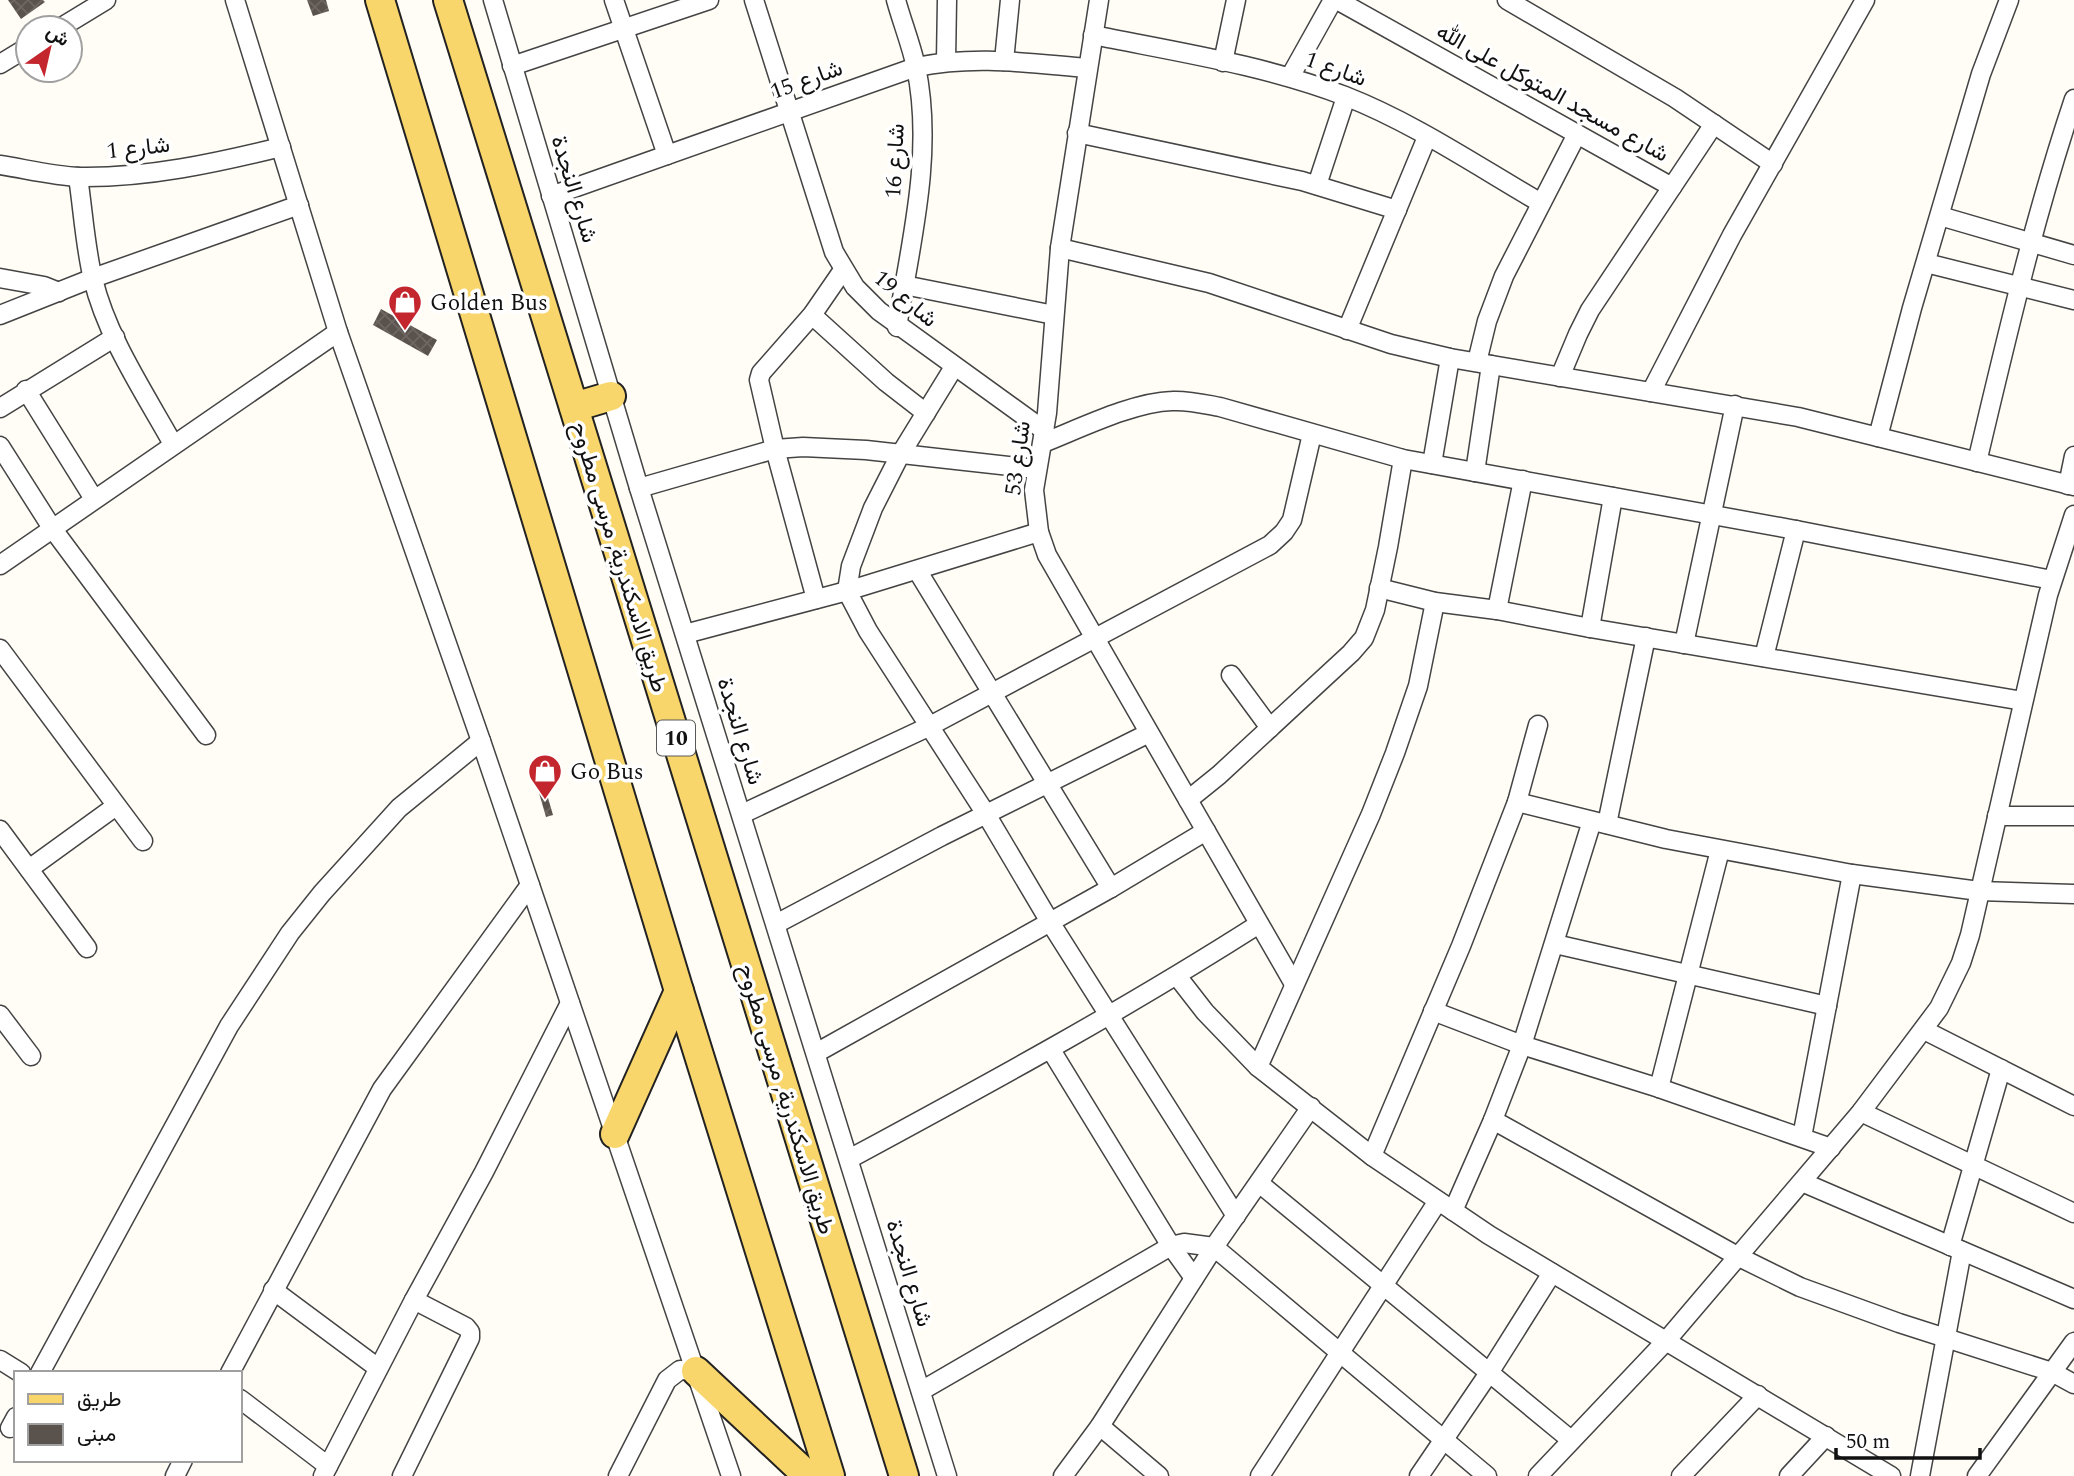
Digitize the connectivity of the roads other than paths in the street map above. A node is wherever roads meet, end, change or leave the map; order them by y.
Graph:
1 (106, 0) edge
2 (235, 0) edge
3 (380, 0) edge
4 (448, 0) edge
5 (493, 0) edge
6 (614, 0) edge
7 (709, 0) edge
8 (754, 0) edge
9 (896, 0) edge
10 (947, 0) edge
11 (1010, 0) edge
12 (1098, 0) edge
13 (1236, 0) edge
14 (1335, 0) edge
15 (1507, 0) edge
16 (1865, 0) edge
17 (2009, 0) edge
18 (83, 14) edge
19 (624, 29) junction
20 (1093, 35) junction
21 (946, 61) junction
22 (1004, 61) junction
23 (1223, 62) junction
24 (512, 66) junction
25 (916, 67) junction
26 (1087, 68) junction
27 (1290, 77) junction
28 (1346, 97) junction
29 (2074, 99) edge
30 (790, 111) junction
31 (1714, 124) junction
32 (1077, 133) junction
33 (1577, 134) junction
34 (1427, 137) junction
35 (281, 147) junction
36 (667, 155) junction
37 (1773, 164) junction
38 (0, 165) edge
39 (78, 177) junction
40 (1317, 185) junction
41 (1672, 187) junction
42 (551, 196) junction
43 (1541, 203) junction
44 (299, 205) junction
45 (1397, 210) junction
46 (1940, 216) junction
47 (2030, 243) junction
48 (1060, 248) junction
49 (2074, 255) edge
50 (1926, 263) junction
51 (843, 270) junction
52 (0, 278) edge
53 (93, 278) junction
54 (904, 285) junction
55 (2018, 288) junction
56 (59, 292) junction
57 (2074, 300) edge
58 (0, 314) edge
59 (812, 315) junction
60 (1054, 315) junction
61 (897, 327) junction
62 (1347, 330) junction
63 (338, 332) junction
64 (115, 337) junction
65 (1450, 358) junction
66 (1484, 364) junction
67 (954, 367) junction
68 (1560, 377) junction
69 (26, 390) junction
70 (1651, 393) junction
71 (611, 396) junction
72 (1735, 405) junction
73 (574, 407) junction
74 (0, 408) edge
75 (926, 413) junction
76 (1312, 434) junction
77 (1044, 437) junction
78 (1878, 437) junction
79 (173, 444) junction
80 (0, 446) edge
81 (775, 449) junction
82 (901, 455) junction
83 (2074, 456) edge
84 (1403, 459) junction
85 (1977, 462) junction
86 (1432, 464) junction
87 (1036, 469) junction
88 (1475, 472) junction
89 (1522, 480) junction
90 (2071, 486) edge
91 (639, 488) junction
92 (1613, 497) junction
93 (94, 499) junction
94 (1713, 515) junction
95 (2074, 515) edge
96 (52, 528) junction
97 (1796, 530) junction
98 (1039, 532) junction
99 (0, 565) edge
100 (917, 570) junction
101 (2052, 580) junction
102 (1379, 588) junction
103 (847, 591) junction
104 (816, 600) junction
105 (1435, 602) junction
106 (1497, 610) junction
107 (1590, 628) junction
108 (685, 634) junction
109 (1646, 637) junction
110 (1096, 639) junction
111 (1684, 643) junction
112 (0, 649) edge
113 (1765, 657) junction
114 (1231, 675) dead end
115 (993, 694) junction
116 (2023, 701) junction
117 (1538, 725) dead end
118 (928, 727) junction
119 (1270, 728) junction
120 (1149, 733) junction
121 (206, 735) dead end
122 (481, 741) junction
123 (1048, 783) junction
124 (1188, 800) junction
125 (1517, 802) junction
126 (116, 806) junction
127 (741, 814) junction
128 (986, 814) junction
129 (2074, 816) edge
130 (1997, 817) junction
131 (1600, 822) junction
132 (0, 830) edge
133 (1206, 831) junction
134 (143, 841) dead end
135 (1720, 850) junction
136 (29, 869) junction
137 (1852, 874) junction
138 (530, 885) junction
139 (1111, 888) junction
140 (1979, 891) junction
141 (2074, 894) edge
142 (1050, 922) junction
143 (1259, 923) junction
144 (776, 924) junction
145 (1555, 944) junction
146 (88, 948) dead end
147 (1689, 973) junction
148 (1177, 976) junction
149 (1294, 984) junction
150 (679, 991) junction
151 (570, 1003) junction
152 (1827, 1006) junction
153 (1433, 1011) junction
154 (0, 1015) edge
155 (1110, 1016) junction
156 (1924, 1030) junction
157 (1522, 1045) junction
158 (1051, 1050) junction
159 (816, 1053) junction
160 (31, 1056) dead end
161 (1258, 1067) junction
162 (2001, 1069) junction
163 (1659, 1088) junction
164 (2074, 1106) edge
165 (1311, 1107) junction
166 (1861, 1112) junction
167 (1493, 1120) junction
168 (614, 1134) junction
169 (1801, 1138) junction
170 (1831, 1148) junction
171 (1372, 1156) junction
172 (849, 1159) junction
173 (1973, 1166) junction
174 (1802, 1182) junction
175 (1259, 1183) junction
176 (1445, 1206) junction
177 (2074, 1213) edge
178 (1236, 1216) junction
179 (1171, 1246) junction
180 (1214, 1247) junction
181 (1956, 1248) junction
182 (1740, 1257) junction
183 (1552, 1273) junction
184 (1194, 1278) junction
185 (1384, 1285) junction
186 (274, 1290) junction
187 (2074, 1298) edge
188 (414, 1300) junction
189 (1946, 1337) junction
190 (1666, 1341) junction
191 (2074, 1342) edge
192 (1340, 1353) junction
193 (0, 1360) edge
194 (379, 1368) junction
195 (18, 1371) edge
196 (41, 1371) edge
197 (231, 1371) edge
198 (696, 1371) junction
199 (2052, 1372) junction
200 (1489, 1373) junction
201 (2074, 1384) edge
202 (921, 1391) junction
203 (1758, 1395) junction
204 (242, 1401) edge
205 (1100, 1426) junction
206 (1826, 1436) junction
207 (1443, 1440) junction
208 (1571, 1440) junction
209 (326, 1471) edge
210 (1547, 1473) edge
211 (402, 1476) edge
212 (618, 1476) edge
213 (732, 1476) edge
214 (808, 1476) edge
215 (830, 1476) edge
216 (904, 1476) edge
217 (947, 1476) edge
218 (1063, 1476) edge
219 (1159, 1476) edge
220 (1260, 1476) edge
221 (1419, 1476) edge
222 (1487, 1476) edge
223 (1681, 1476) edge
224 (1789, 1476) edge
225 (1891, 1476) edge
226 (1920, 1476) edge
227 (1977, 1476) edge

1 - 18 street
2 - 35 street
3 - 150 main road
4 - 73 main road, طريق الاسكندرية, مرسى مطروح / 10
5 - 24 street, شارع النجدة
6 - 19 street
7 - 19 street
8 - 30 street, شارع 19
9 - 25 street, شارع 16
10 - 21 street
11 - 22 street
12 - 20 street, شارع 53
13 - 23 street
14 - 27 street
14 - 33 street, شارع مسجد المتوكل على الله
15 - 31 street
16 - 37 street
17 - 46 street
19 - 24 street
19 - 36 street
20 - 23 street, شارع 1
20 - 26 street, شارع 53
21 - 22 street, شارع 15
21 - 25 street, شارع 15
22 - 26 street, شارع 15
23 - 27 street, شارع 1
24 - 42 street, شارع النجدة
25 - 30 street, شارع 15
25 - 54 street, شارع 16
26 - 32 street, شارع 53
27 - 28 street, شارع 1
28 - 34 street, شارع 1
28 - 40 street
29 - 47 street
30 - 36 street, شارع 15
30 - 51 street, شارع 19
31 - 37 street
31 - 41 street
32 - 40 street
32 - 48 street, شارع 53
33 - 41 street, شارع مسجد المتوكل على الله
33 - 43 street
34 - 43 street, شارع 1
34 - 45 street
35 - 39 street, شارع 1
35 - 44 street
36 - 42 street, شارع 15
37 - 70 street
38 - 39 street, شارع 1
39 - 53 street
40 - 45 street
41 - 68 street
42 - 71 street, شارع النجدة
43 - 66 street
44 - 53 street
44 - 63 street
45 - 62 street
46 - 47 street
46 - 50 street
47 - 49 street
47 - 55 street
48 - 60 street, شارع 53
48 - 62 street
50 - 55 street
50 - 78 street
51 - 59 street
51 - 61 street, شارع 19
52 - 56 street
53 - 56 street
53 - 64 street
54 - 60 street
54 - 61 street, شارع 16
55 - 57 street
55 - 85 street
56 - 58 street
59 - 75 street
59 - 81 street
60 - 77 street, شارع 53
61 - 67 street, شارع 19
62 - 65 street
63 - 79 street
63 - 122 street
64 - 69 street
64 - 79 street
65 - 66 street
65 - 86 street
66 - 68 street
66 - 88 street
67 - 75 street
67 - 77 street, شارع 19
68 - 70 street
69 - 74 street
69 - 93 street
70 - 72 street
71 - 73 main road
71 - 91 street, شارع النجدة
72 - 78 street
72 - 94 street
73 - 216 main road, طريق الاسكندرية, مرسى مطروح / 10
75 - 82 street
76 - 77 street
76 - 84 street
76 - 110 street
77 - 87 street, شارع 53
78 - 85 street
79 - 93 street
80 - 96 street
81 - 82 street
81 - 91 street
81 - 104 street
82 - 87 street
82 - 103 street
83 - 90 street
84 - 86 street
84 - 102 street
85 - 90 street
86 - 88 street
87 - 98 street, شارع 53
88 - 89 street
89 - 92 street
89 - 106 street
91 - 108 street, شارع النجدة
92 - 94 street
92 - 107 street
93 - 96 street
94 - 97 street
94 - 111 street
95 - 101 street
96 - 99 street
96 - 121 street
97 - 101 street
97 - 113 street
98 - 100 street
98 - 110 street, شارع 53
100 - 103 street
100 - 115 street
101 - 116 street
102 - 105 street
102 - 119 street
103 - 104 street
103 - 118 street
104 - 108 street
105 - 106 street
105 - 149 street
106 - 107 street
107 - 109 street
108 - 127 street, شارع النجدة
109 - 111 street
109 - 131 street
110 - 115 street
110 - 120 street, شارع 53
111 - 113 street
112 - 126 street
113 - 116 street
114 - 119 street
115 - 118 street
115 - 123 street
116 - 130 street
117 - 125 street
118 - 127 street
118 - 128 street
119 - 124 street
120 - 123 street
120 - 124 street, شارع 53
122 - 138 street
122 - 196 street
123 - 128 street
123 - 139 street
124 - 133 street, شارع 53
125 - 131 street
125 - 153 street
126 - 134 street
126 - 136 street
127 - 144 street, شارع النجدة
128 - 142 street
128 - 144 street
129 - 130 street
130 - 140 street
131 - 135 street
131 - 145 street
132 - 136 street
133 - 139 street
133 - 143 street, شارع 53
135 - 137 street
135 - 147 street
136 - 146 street
137 - 140 street
137 - 152 street
138 - 151 street
138 - 186 street
139 - 142 street
140 - 141 street
140 - 156 street
142 - 155 street
142 - 159 street
143 - 148 street
143 - 149 street, شارع 53
144 - 159 street, شارع النجدة
145 - 147 street
145 - 157 street
147 - 152 street
147 - 163 street
148 - 155 street
148 - 161 street
149 - 161 street
150 - 168 main road
150 - 215 main road
151 - 168 street
151 - 188 street
152 - 169 street
153 - 157 street
153 - 171 street
154 - 160 street
155 - 158 street
155 - 178 street
156 - 162 street
156 - 166 street
157 - 163 street
157 - 167 street
158 - 172 street
158 - 179 street
159 - 172 street, شارع النجدة
161 - 165 street
162 - 164 street
162 - 173 street
163 - 169 street
165 - 171 street
165 - 175 street
166 - 170 street
166 - 173 street
167 - 176 street
167 - 182 street
168 - 198 street
169 - 170 street
170 - 174 street
171 - 176 street
172 - 202 street, شارع النجدة
173 - 177 street
173 - 181 street
174 - 181 street
174 - 182 street
175 - 178 street
175 - 185 street
176 - 183 street
176 - 185 street
178 - 180 street
179 - 180 street
179 - 184 street
179 - 202 street
180 - 184 street
180 - 192 street
181 - 187 street
181 - 189 street
182 - 189 street
182 - 190 street
183 - 190 street
183 - 200 street
184 - 205 street
185 - 192 street
185 - 200 street
186 - 194 street
186 - 197 street
188 - 194 street
188 - 211 street
189 - 199 street
189 - 226 street
190 - 203 street
190 - 208 street
191 - 199 street
192 - 207 street
192 - 220 street
193 - 195 street
194 - 209 street
198 - 212 street
198 - 213 street
198 - 214 main road
199 - 201 street
199 - 227 street
200 - 207 street
200 - 208 street
202 - 217 street, شارع النجدة
203 - 206 street
203 - 223 street
204 - 209 street
205 - 218 street
205 - 219 street
206 - 224 street
206 - 225 street
207 - 221 street
207 - 222 street
208 - 210 street

